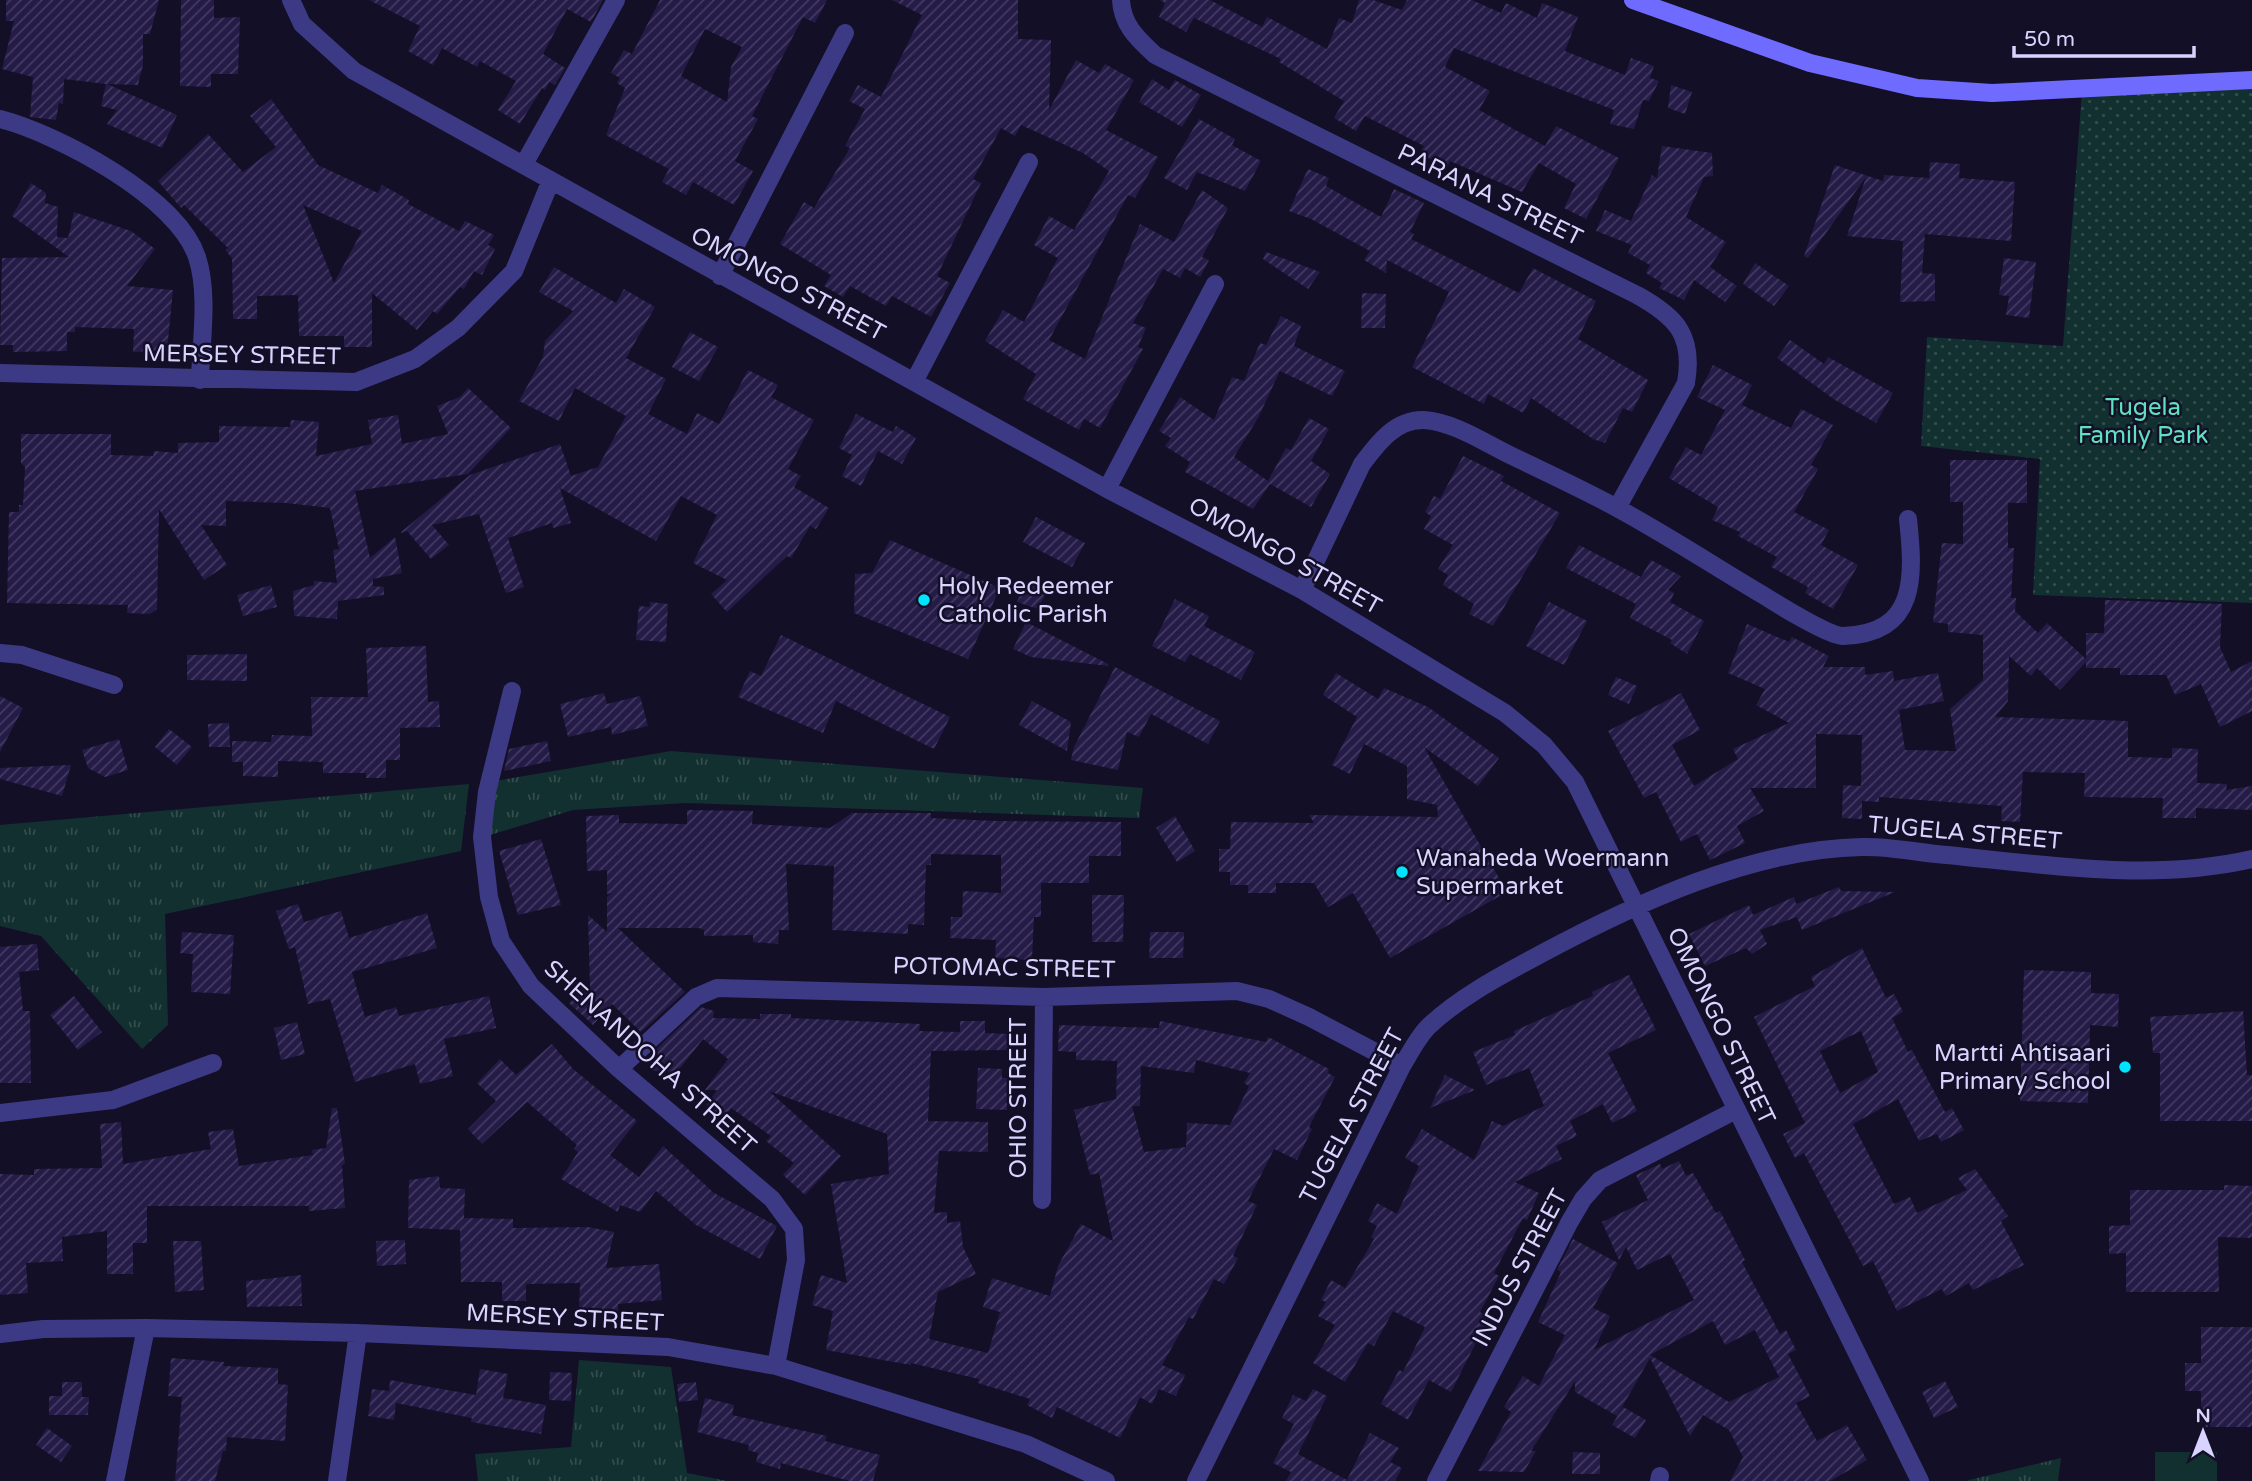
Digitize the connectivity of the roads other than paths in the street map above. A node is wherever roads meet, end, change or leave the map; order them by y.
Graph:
1 (291, 0) edge
2 (616, 0) edge
3 (1121, 0) edge
4 (1633, 0) edge
5 (845, 33) dead end
6 (2252, 80) edge
7 (0, 119) edge
8 (1029, 162) dead end
9 (524, 164) junction
10 (551, 180) junction
11 (720, 276) junction
12 (1214, 284) dead end
13 (0, 373) edge
14 (200, 380) junction
15 (915, 380) junction
16 (1107, 489) junction
17 (1617, 508) junction
18 (1908, 519) dead end
19 (1302, 590) junction
20 (0, 653) edge
21 (114, 685) dead end
22 (512, 691) dead end
23 (2252, 859) edge
24 (1635, 908) junction
25 (1044, 997) junction
26 (213, 1063) dead end
27 (1402, 1066) junction
28 (619, 1069) junction
29 (1736, 1110) junction
30 (0, 1113) edge
31 (1042, 1200) dead end
32 (146, 1328) junction
33 (358, 1333) junction
34 (0, 1334) edge
35 (776, 1366) junction
36 (115, 1481) edge
37 (337, 1481) edge
38 (1106, 1481) edge
39 (1196, 1481) edge
40 (1436, 1481) edge
41 (1920, 1481) edge

1 - 9 street, OMONGO STREET
2 - 9 street
3 - 17 street, PARANA STREET
4 - 6 street
5 - 11 street
7 - 14 street
8 - 15 street
9 - 10 street, OMONGO STREET
10 - 11 street, OMONGO STREET
10 - 14 street, MERSEY STREET
11 - 15 street, OMONGO STREET
12 - 16 street
13 - 14 street, MERSEY STREET
15 - 16 street, OMONGO STREET
16 - 19 street, OMONGO STREET
17 - 18 street
17 - 19 street
19 - 24 street, OMONGO STREET
20 - 21 street
22 - 28 street, SHENANDOHA STREET
23 - 24 street, TUGELA STREET
24 - 27 street, TUGELA STREET
24 - 29 street, OMONGO STREET
25 - 27 street, POTOMAC STREET
25 - 28 street, POTOMAC STREET
25 - 31 street, OHIO STREET
26 - 30 street
27 - 39 street, TUGELA STREET
28 - 35 street, SHENANDOHA STREET
29 - 40 street, INDUS STREET
29 - 41 street, OMONGO STREET
32 - 33 street, MERSEY STREET
32 - 34 street, MERSEY STREET
32 - 36 street
33 - 35 street, MERSEY STREET
33 - 37 street
35 - 38 street, MERSEY STREET

